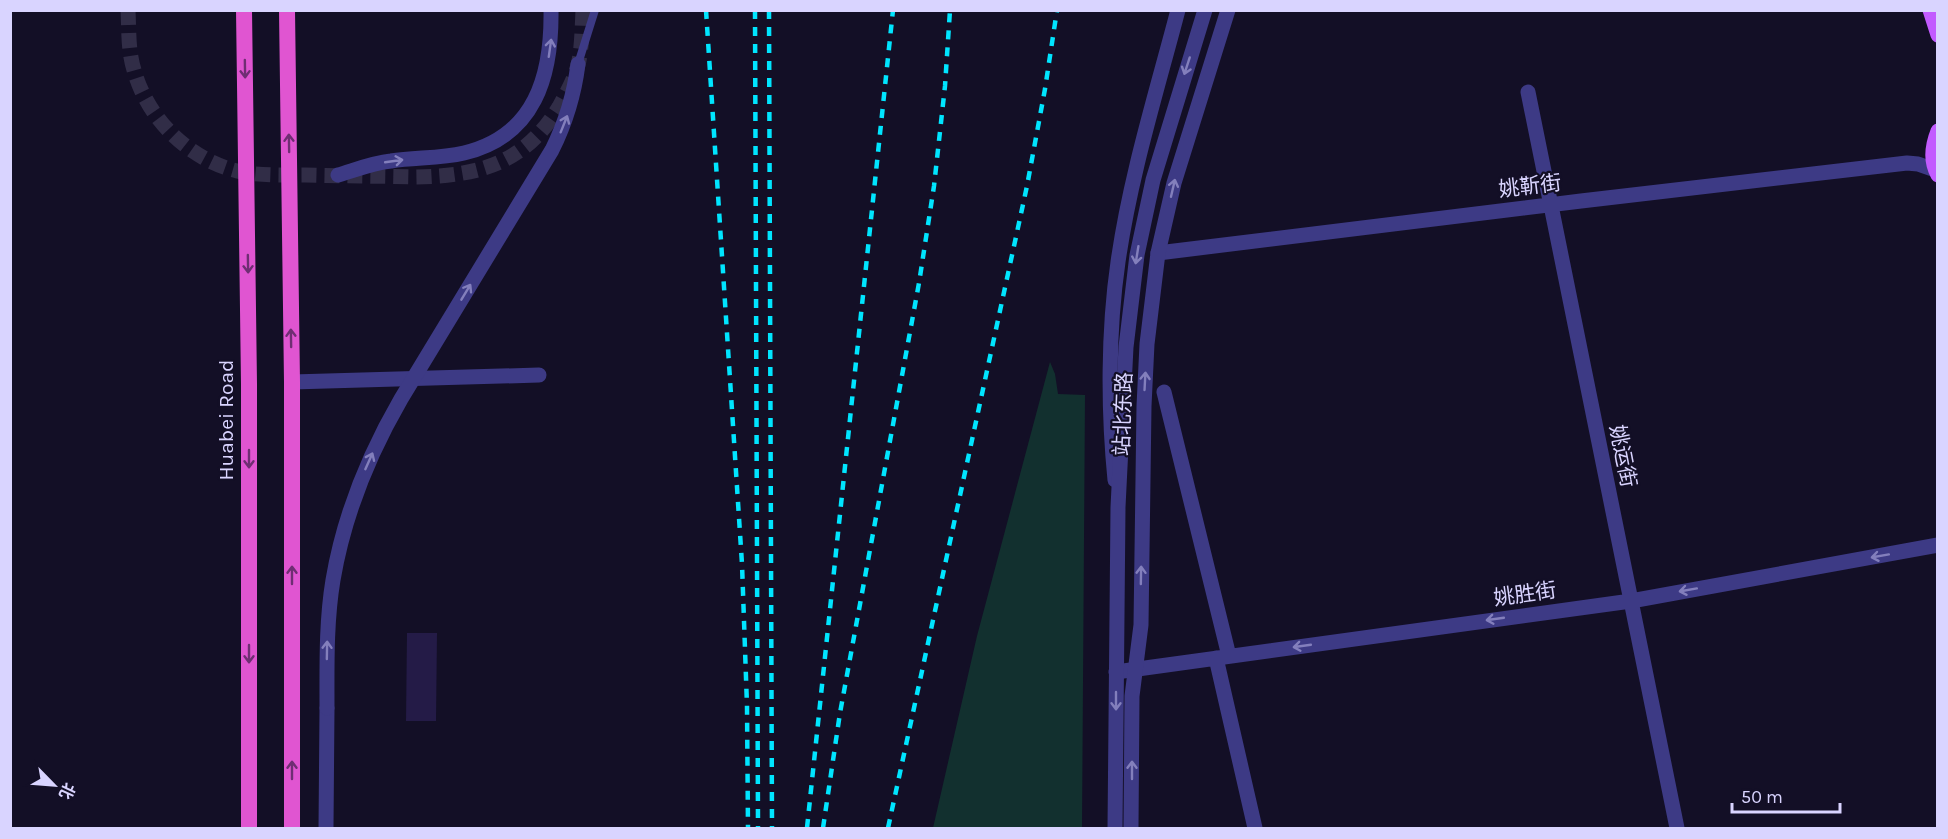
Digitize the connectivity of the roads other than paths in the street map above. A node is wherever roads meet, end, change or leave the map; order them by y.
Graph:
1 (244, 10) edge
2 (288, 10) edge
3 (551, 10) edge
4 (594, 10) edge
5 (1178, 10) edge
6 (1205, 10) edge
7 (1228, 10) edge
8 (1930, 10) edge
9 (1938, 35) edge
10 (578, 64) joint
11 (1528, 92) dead end
12 (1936, 136) edge
13 (1907, 164) junction
14 (1936, 172) edge
15 (338, 176) dead end
16 (1550, 204) junction
17 (1158, 253) junction
18 (539, 375) dead end
19 (292, 382) junction
20 (1164, 392) dead end
21 (1118, 507) junction
22 (1938, 545) edge
23 (1630, 601) junction
24 (1223, 657) junction
25 (1135, 669) junction
26 (1116, 672) junction
27 (249, 828) edge
28 (292, 828) edge
29 (326, 828) edge
30 (1115, 828) edge
31 (1131, 828) edge
32 (1255, 828) edge
33 (1677, 828) edge

1 -> 27 highway, Huabei Road
19 -> 2 highway
15 -> 3 street, bridge
4 - 10 lane
5 - 21 street
6 -> 21 street, 站北东路
17 -> 7 street, 站北东路
8 - 9 main road
29 -> 10 street, bridge
11 - 16 street, 姚运街
12 - 13 street
12 - 14 main road
13 - 14 street, 姚靳街
13 - 16 street, 姚靳街
16 - 17 street, 姚靳街
16 - 23 street, 姚运街
25 -> 17 street, 站北东路
18 - 19 street
28 -> 19 highway
20 - 24 street
21 - 26 street, 站北东路
22 -> 23 street, 姚胜街
23 -> 24 street, 姚胜街
23 - 33 street, 姚运街
24 - 25 street, 姚胜街
24 - 32 street
25 - 26 street, 姚胜街
31 -> 25 street, 站北东路
26 -> 30 street, 站北东路

